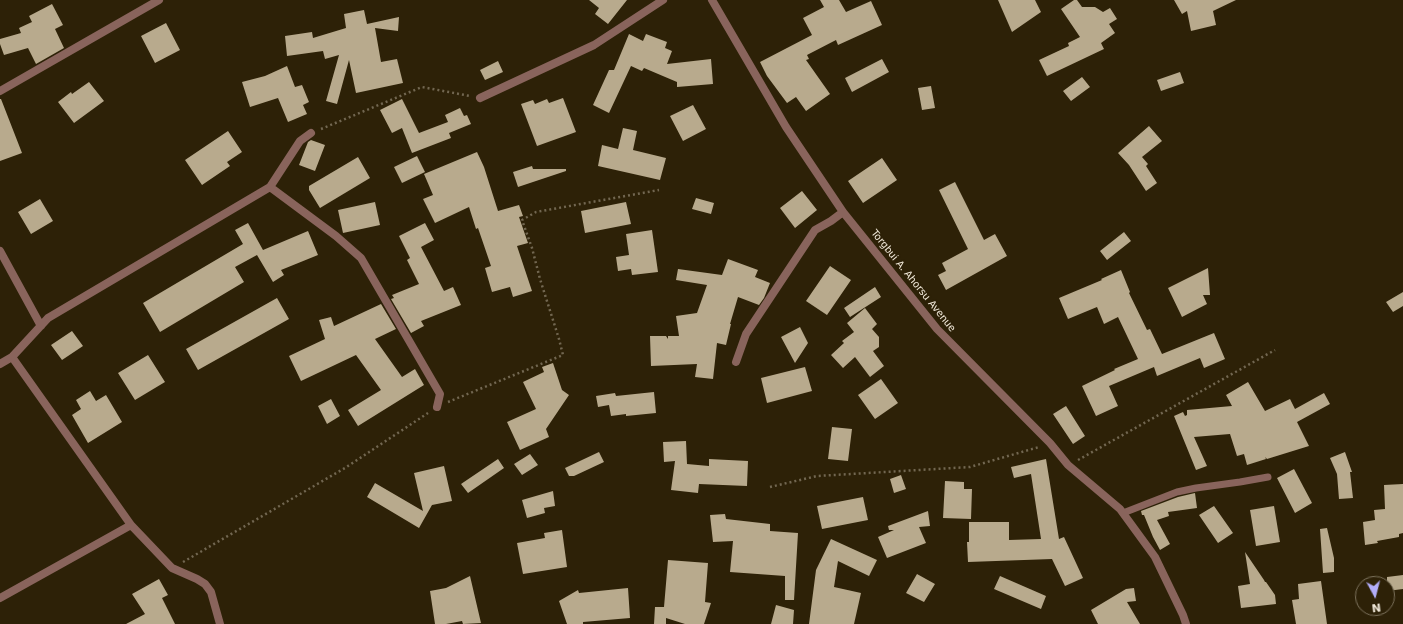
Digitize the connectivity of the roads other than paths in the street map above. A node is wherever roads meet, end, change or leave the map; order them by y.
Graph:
1 (159, 0) edge
2 (663, 0) edge
3 (712, 0) edge
4 (0, 91) edge
5 (480, 98) road end
6 (311, 133) road end
7 (270, 187) junction
8 (843, 212) junction
9 (0, 251) edge
10 (41, 326) junction
11 (12, 357) junction
12 (736, 362) dead end
13 (0, 364) edge
14 (437, 407) dead end
15 (1268, 477) dead end
16 (1123, 513) junction
17 (131, 525) junction
18 (0, 598) edge
19 (220, 624) edge
20 (1186, 624) edge

1 - 4 street
2 - 5 street
3 - 8 street, Torgbui A. Ahorsu Avenue
6 - 7 street
7 - 10 street
7 - 14 street
8 - 12 street
8 - 16 street, Torgbui A. Ahorsu Avenue
9 - 10 street
10 - 11 street
11 - 13 street
11 - 17 street
15 - 16 lane
16 - 20 street, Torgbui A. Ahorsu Avenue
17 - 18 street
17 - 19 street

